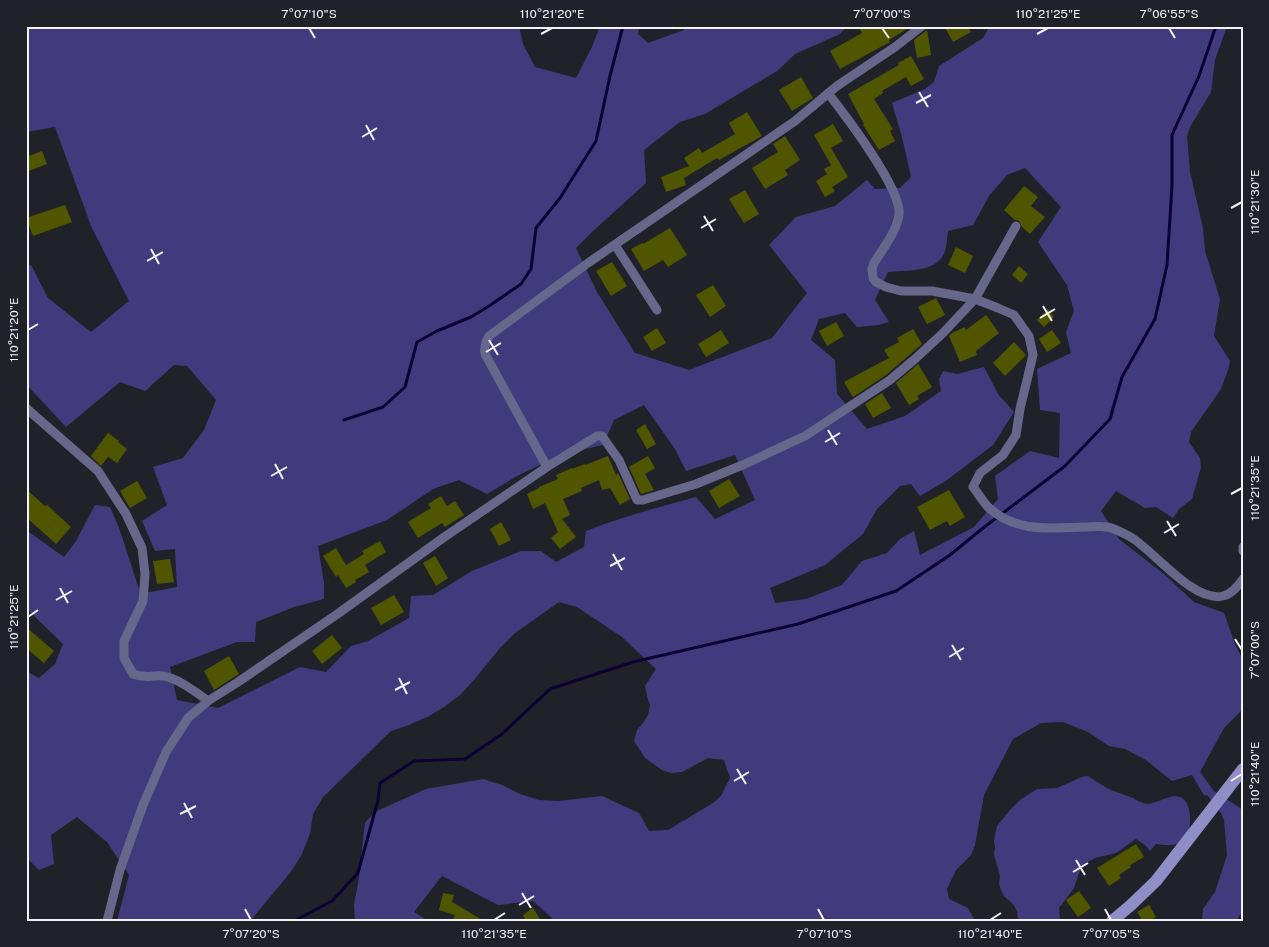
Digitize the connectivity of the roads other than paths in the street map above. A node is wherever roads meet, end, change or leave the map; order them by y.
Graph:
1 (922, 26) edge
2 (828, 93) junction
3 (1016, 226) dead end
4 (615, 245) junction
5 (975, 299) junction
6 (657, 310) dead end
7 (26, 408) edge
8 (547, 467) junction
9 (1243, 547) edge
10 (1243, 551) edge
11 (1243, 579) edge
12 (208, 701) junction
13 (1243, 769) edge
14 (108, 921) edge
15 (1112, 921) edge

1 - 2 street
2 - 4 street
2 - 5 street
3 - 5 street
4 - 6 street
4 - 8 street
5 - 8 street
5 - 11 street
7 - 12 street
8 - 12 street
9 - 10 street
12 - 14 street
13 - 15 street

